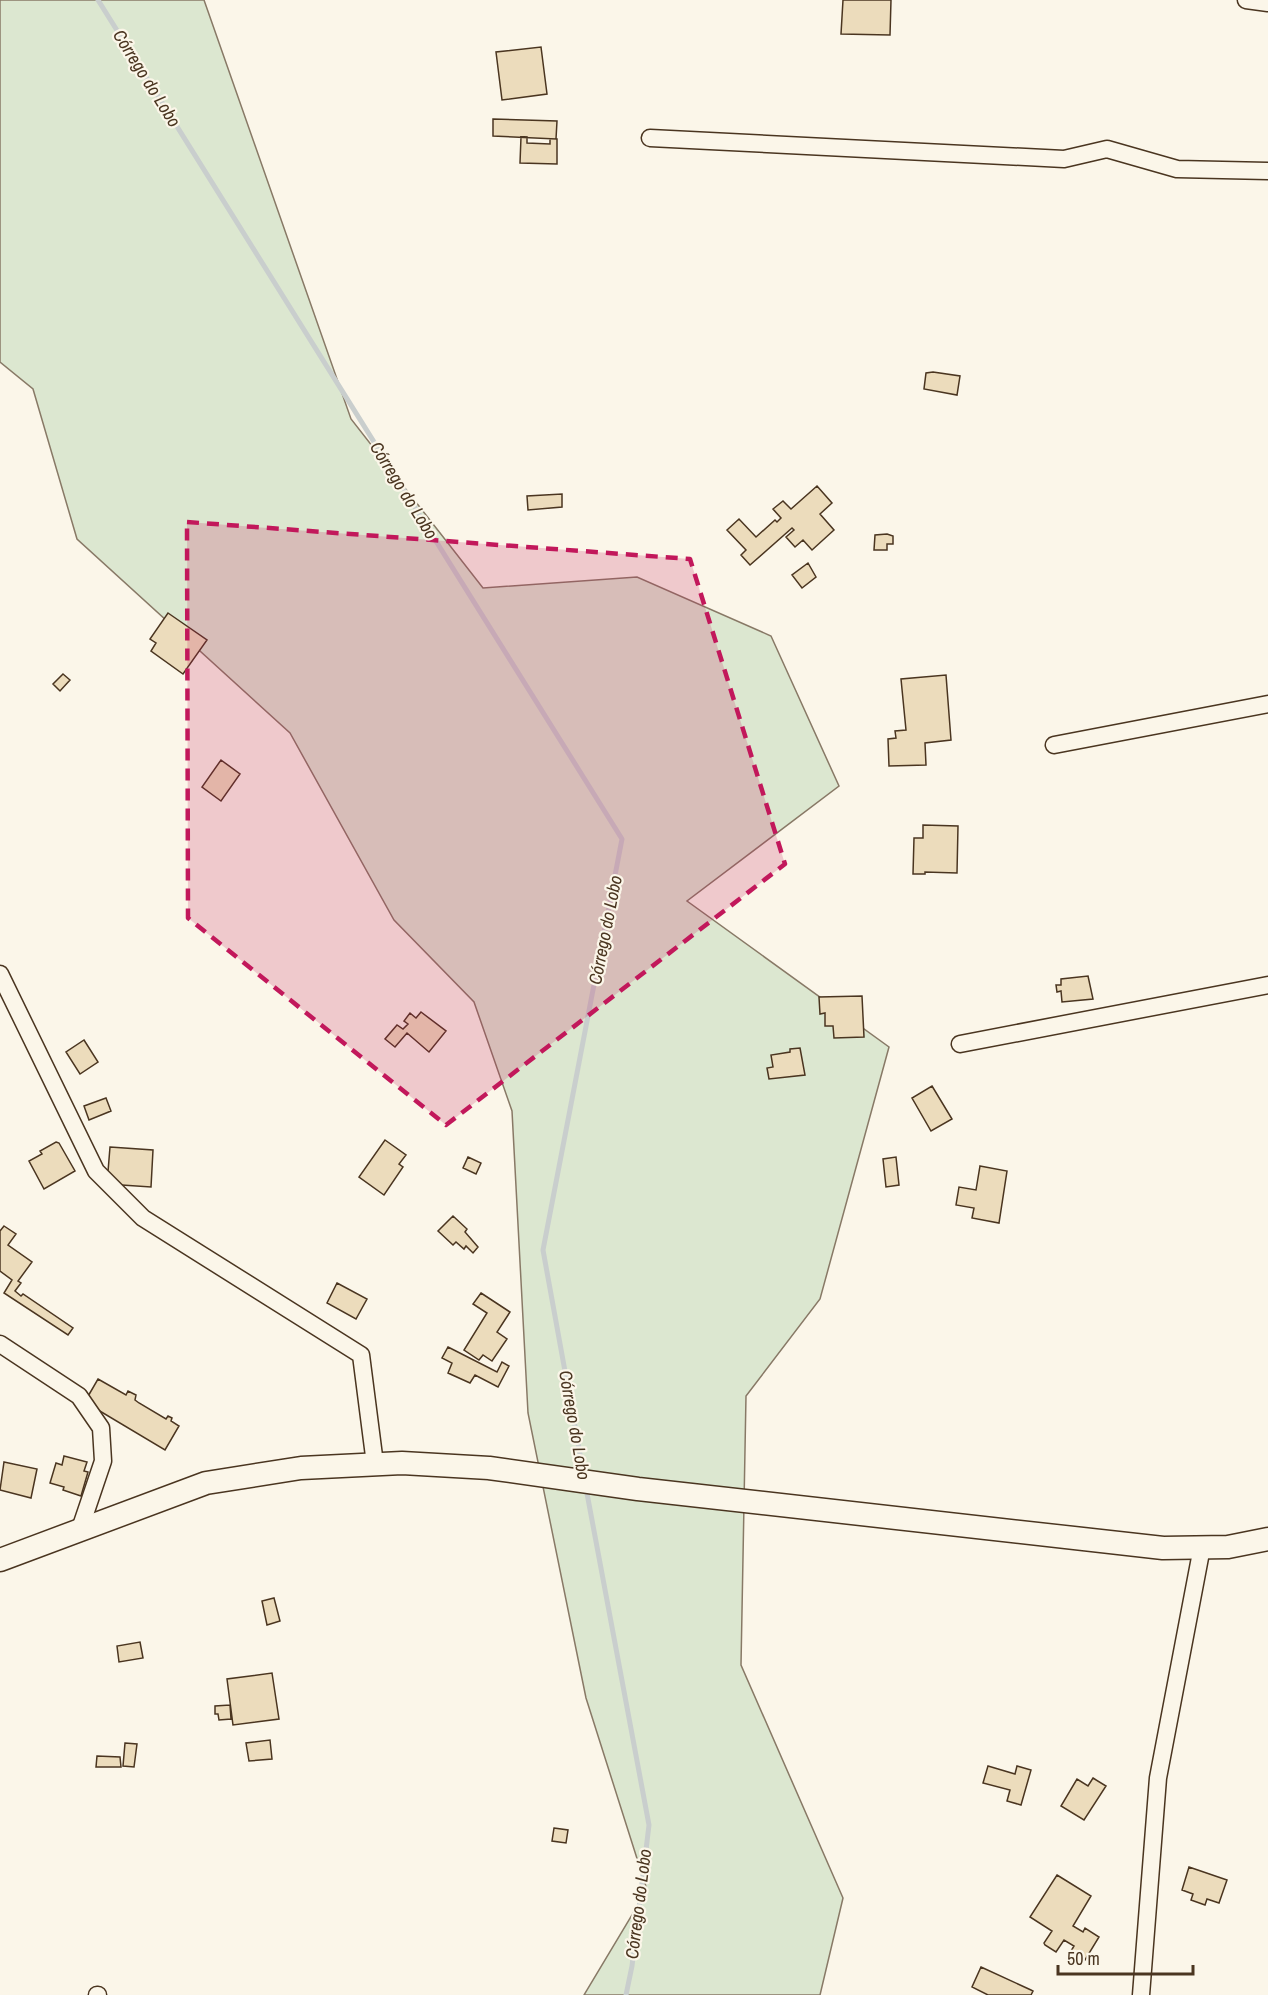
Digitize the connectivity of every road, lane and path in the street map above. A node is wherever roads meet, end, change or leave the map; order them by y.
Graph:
1 (1246, 0) edge
2 (1268, 3) edge
3 (650, 138) dead end
4 (1268, 171) edge
5 (1268, 704) edge
6 (1054, 746) dead end
7 (0, 974) edge
8 (1268, 985) edge
9 (960, 1044) dead end
10 (0, 1344) edge
11 (375, 1464) junction
12 (80, 1529) junction
13 (1268, 1539) edge
14 (1202, 1547) junction
15 (0, 1560) edge
16 (1141, 1995) edge

1 - 2 street
3 - 4 street
5 - 6 street
7 - 11 street
8 - 9 street
10 - 12 street
11 - 12 street
11 - 14 street
12 - 15 street
13 - 14 street
14 - 16 street

